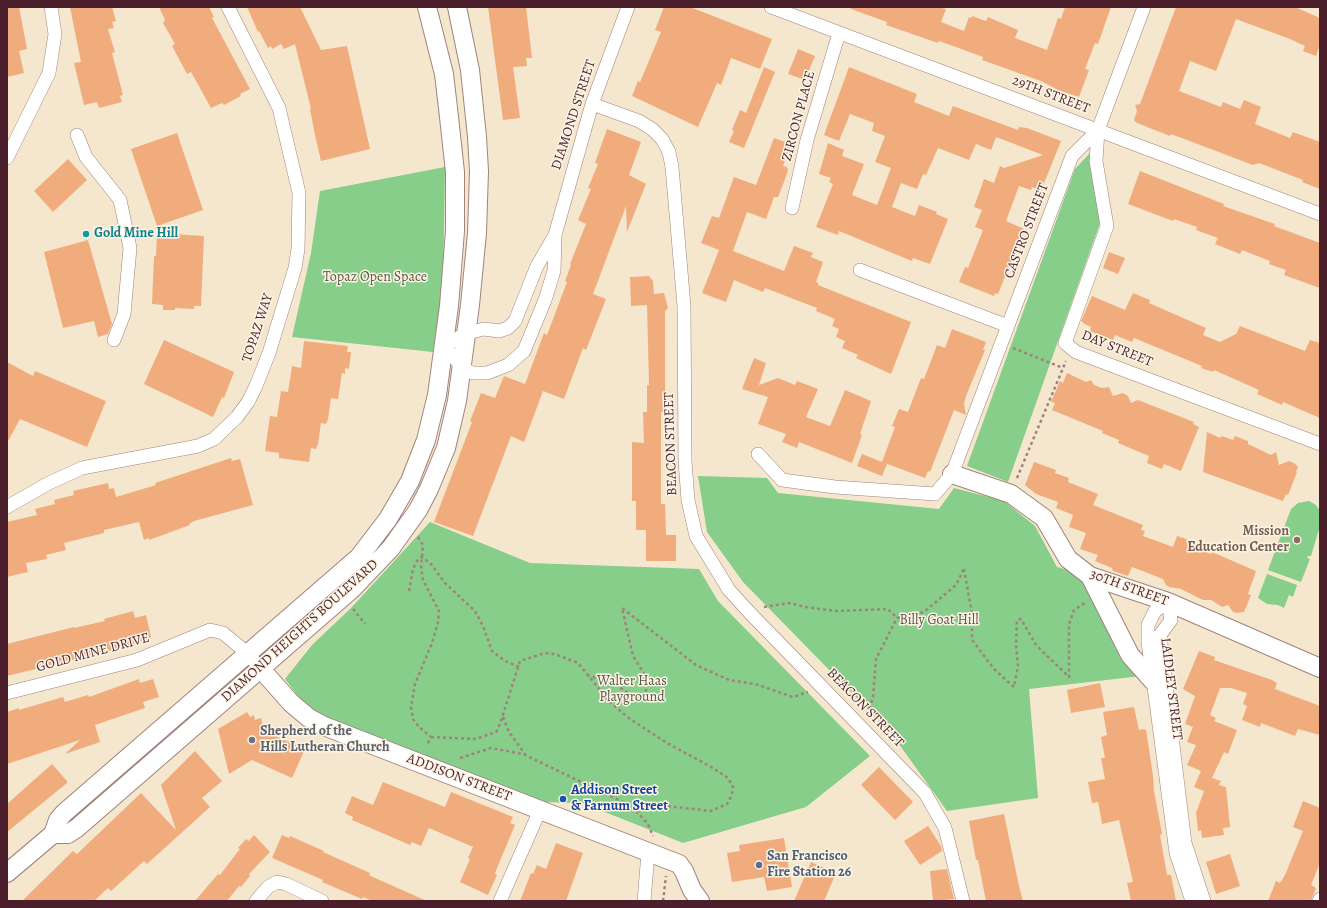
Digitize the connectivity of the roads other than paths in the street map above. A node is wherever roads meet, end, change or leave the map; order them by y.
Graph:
1 (51, 7) edge
2 (228, 7) edge
3 (427, 7) edge
4 (457, 7) edge
5 (628, 7) edge
6 (771, 7) edge
7 (1144, 7) edge
8 (839, 33) junction
9 (592, 104) junction
10 (1098, 130) junction
11 (77, 135) dead end
12 (7, 158) edge
13 (792, 208) dead end
14 (1320, 214) edge
15 (555, 235) junction
16 (860, 270) dead end
17 (1008, 326) junction
18 (467, 333) junction
19 (114, 340) dead end
20 (444, 346) junction
21 (463, 368) junction
22 (1320, 444) edge
23 (758, 454) dead end
24 (952, 474) junction
25 (7, 507) edge
26 (1090, 576) junction
27 (1168, 602) junction
28 (247, 653) junction
29 (1320, 668) edge
30 (261, 669) junction
31 (1153, 681) junction
32 (7, 693) edge
33 (540, 810) junction
34 (53, 834) junction
35 (651, 844) junction
36 (7, 873) edge
37 (256, 901) edge
38 (322, 901) edge
39 (500, 901) edge
40 (644, 901) edge
41 (700, 901) edge
42 (963, 901) edge
43 (1192, 901) edge
44 (1204, 901) edge

1 - 12 street
2 - 25 street, TOPAZ WAY
3 - 20 main road, DIAMOND HEIGHTS BOULEVARD
4 - 18 main road, DIAMOND HEIGHTS BOULEVARD
5 - 9 street, DIAMOND STREET
6 - 8 street, 29TH STREET
7 - 10 street, CASTRO STREET
8 - 10 street, 29TH STREET
8 - 13 street, ZIRCON PLACE
9 - 15 street, DIAMOND STREET
9 - 42 street, BEACON STREET
10 - 14 street, 29TH STREET
10 - 17 street, CASTRO STREET
10 - 22 street, DAY STREET
11 - 19 street
15 - 18 street, DIAMOND STREET
15 - 21 street, DIAMOND STREET
16 - 17 street
17 - 24 street, CASTRO STREET
18 - 20 street, DIAMOND STREET
18 - 21 main road, DIAMOND HEIGHTS BOULEVARD
20 - 21 street
20 - 28 main road, DIAMOND HEIGHTS BOULEVARD
21 - 30 main road, DIAMOND HEIGHTS BOULEVARD
23 - 24 street
24 - 26 main road, 30TH STREET
26 - 27 main road, 30TH STREET
26 - 31 main road
27 - 29 main road, 30TH STREET
27 - 31 street, LAIDLEY STREET
27 - 44 street, LAIDLEY STREET
28 - 30 street, ADDISON STREET
28 - 32 street, GOLD MINE DRIVE
28 - 34 main road, DIAMOND HEIGHTS BOULEVARD
30 - 33 main road, ADDISON STREET
30 - 34 main road, DIAMOND HEIGHTS BOULEVARD
31 - 43 street, LAIDLEY STREET
33 - 35 main road, ADDISON STREET
33 - 39 street
34 - 36 main road, DIAMOND HEIGHTS BOULEVARD
35 - 40 street
35 - 41 main road, ADDISON STREET
37 - 38 street

